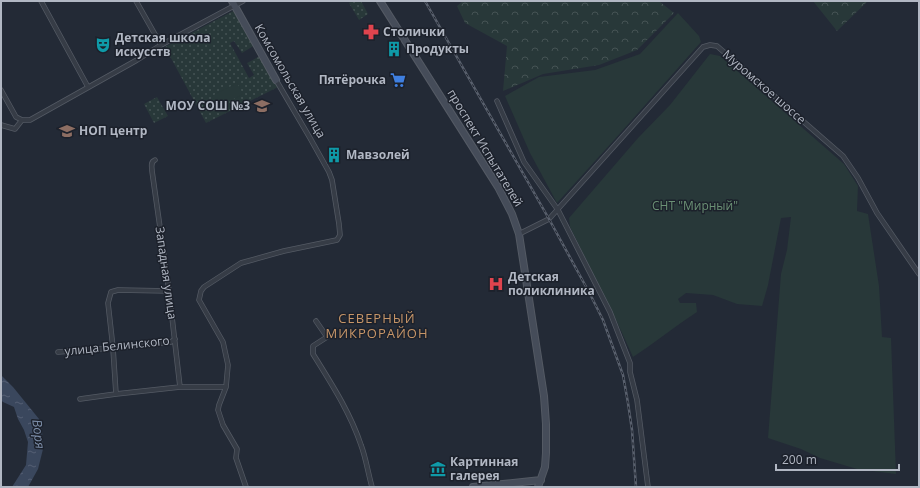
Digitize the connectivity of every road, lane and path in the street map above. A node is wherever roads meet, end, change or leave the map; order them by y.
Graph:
1 (41, 1) edge
2 (136, 1) edge
3 (243, 1) edge
4 (380, 1) edge
5 (233, 3) edge
6 (161, 45) junction
7 (276, 80) joint
8 (88, 88) junction
9 (1, 90) edge
10 (497, 101) dead end
11 (22, 120) junction
12 (1, 125) edge
13 (155, 160) dead end
14 (558, 210) junction
15 (519, 234) junction
16 (919, 274) edge
17 (169, 291) junction
18 (316, 320) dead end
19 (175, 339) junction
20 (113, 348) junction
21 (58, 352) dead end
22 (180, 387) junction
23 (226, 387) junction
24 (116, 394) junction
25 (80, 399) dead end
26 (541, 480) junction
27 (246, 487) edge
28 (372, 487) edge
29 (473, 487) edge
30 (538, 487) edge
31 (648, 487) edge

1 - 8 street
2 - 6 street
3 - 5 street
4 - 15 main road, проспект Испытателей
5 - 6 street
5 - 7 main road, Комсомольская улица
6 - 8 street
7 - 23 street, Комсомольская улица
8 - 11 street
9 - 11 street
10 - 14 street
11 - 12 street
13 - 17 street, Западная улица
14 - 15 street, Муромское шоссе
14 - 16 street, Муромское шоссе
14 - 31 street
15 - 26 main road, проспект Испытателей
17 - 19 street, Западная улица
17 - 20 street
18 - 28 street
19 - 20 street, улица Белинского
19 - 22 street, Западная улица
20 - 21 street, улица Белинского
20 - 24 street
22 - 23 street
22 - 24 street
23 - 27 street
24 - 25 street
26 - 29 main road
26 - 30 main road, проспект Испытателей

